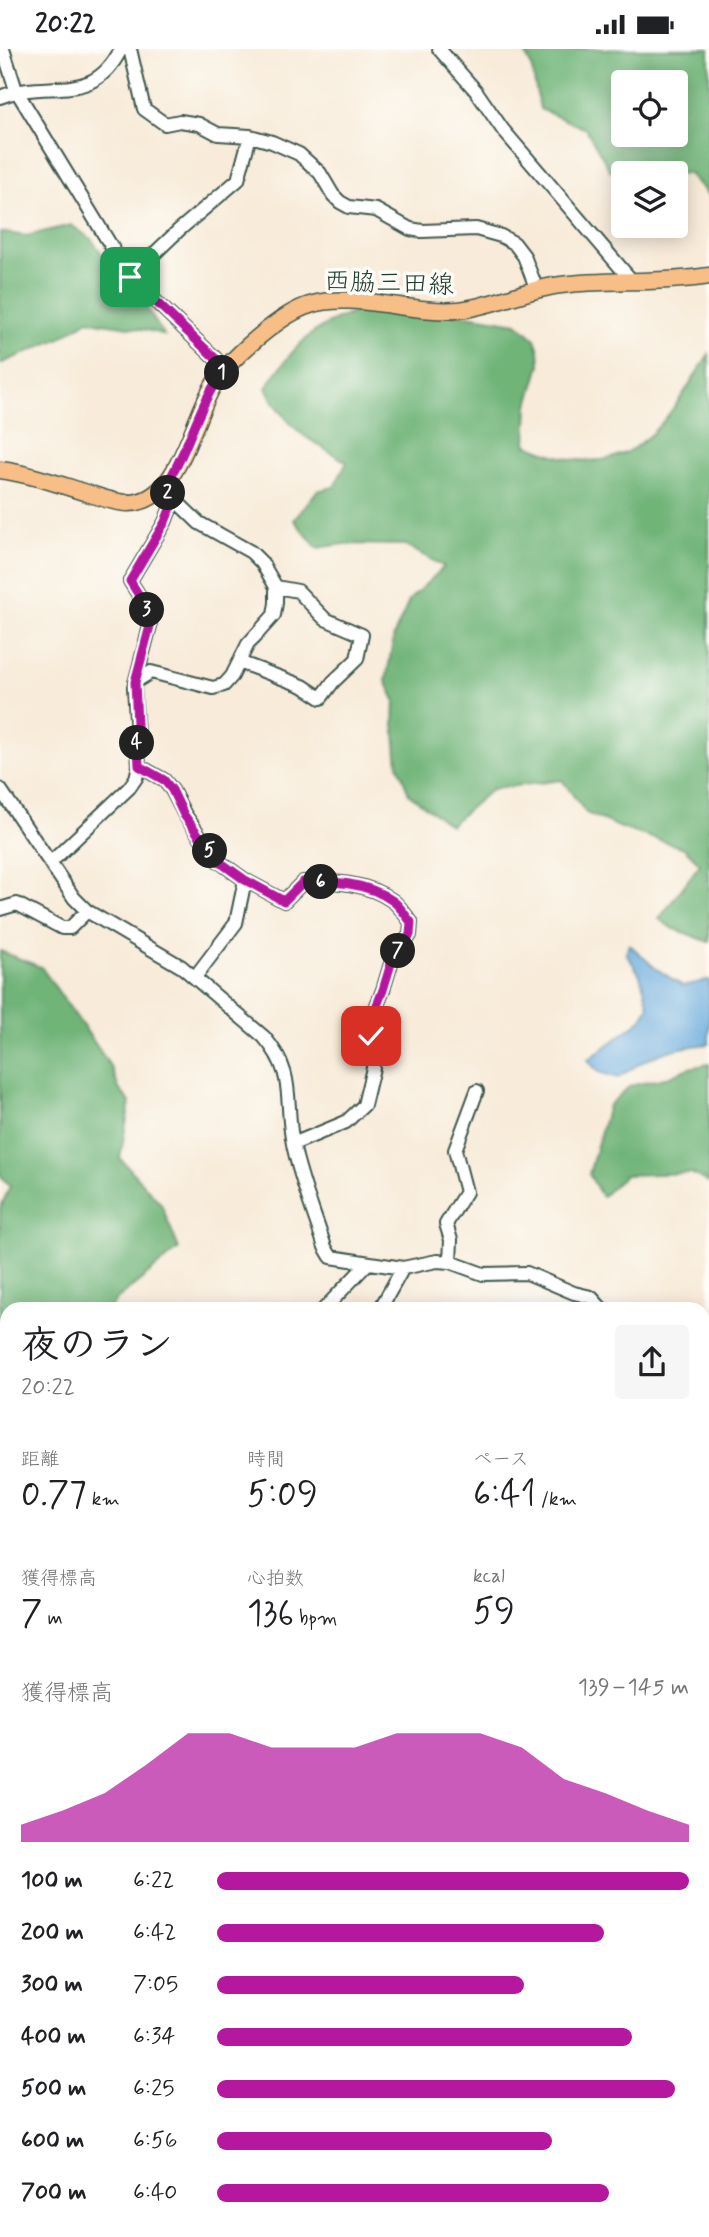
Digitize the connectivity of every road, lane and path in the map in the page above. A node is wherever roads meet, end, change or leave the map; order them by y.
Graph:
1 (3, 49) edge
2 (121, 49) edge
3 (130, 49) edge
4 (439, 49) edge
5 (16, 90) junction
6 (0, 97) edge
7 (250, 136) junction
8 (709, 276) edge
9 (130, 277) junction
10 (632, 281) junction
11 (537, 290) junction
12 (224, 370) junction
13 (0, 470) edge
14 (169, 494) junction
15 (276, 587) junction
16 (239, 662) junction
17 (135, 682) junction
18 (139, 766) junction
19 (0, 789) edge
20 (50, 863) junction
21 (245, 880) junction
22 (0, 909) edge
23 (87, 911) junction
24 (195, 977) junction
25 (477, 1091) dead end
26 (293, 1144) junction
27 (450, 1262) junction
28 (368, 1263) junction
29 (403, 1268) junction
30 (331, 1302) edge
31 (384, 1302) edge
32 (596, 1302) edge

1 - 5 street
2 - 5 street
3 - 7 street
4 - 10 street
5 - 6 street
5 - 9 street
7 - 9 street
7 - 11 street
8 - 10 main road, 西脇三田線
9 - 12 street
10 - 11 main road, 西脇三田線
11 - 12 main road, 西脇三田線
12 - 14 main road, 西脇三田線
13 - 14 main road
14 - 15 street
14 - 17 street
15 - 16 street
15 - 16 street
16 - 17 street
17 - 18 street
18 - 20 street
18 - 21 street
19 - 20 street
20 - 23 street
21 - 24 street
21 - 26 street
22 - 23 street
23 - 24 street
24 - 26 street
25 - 27 street
26 - 28 street
27 - 29 street
27 - 32 street
28 - 29 street
28 - 30 street
29 - 31 street

